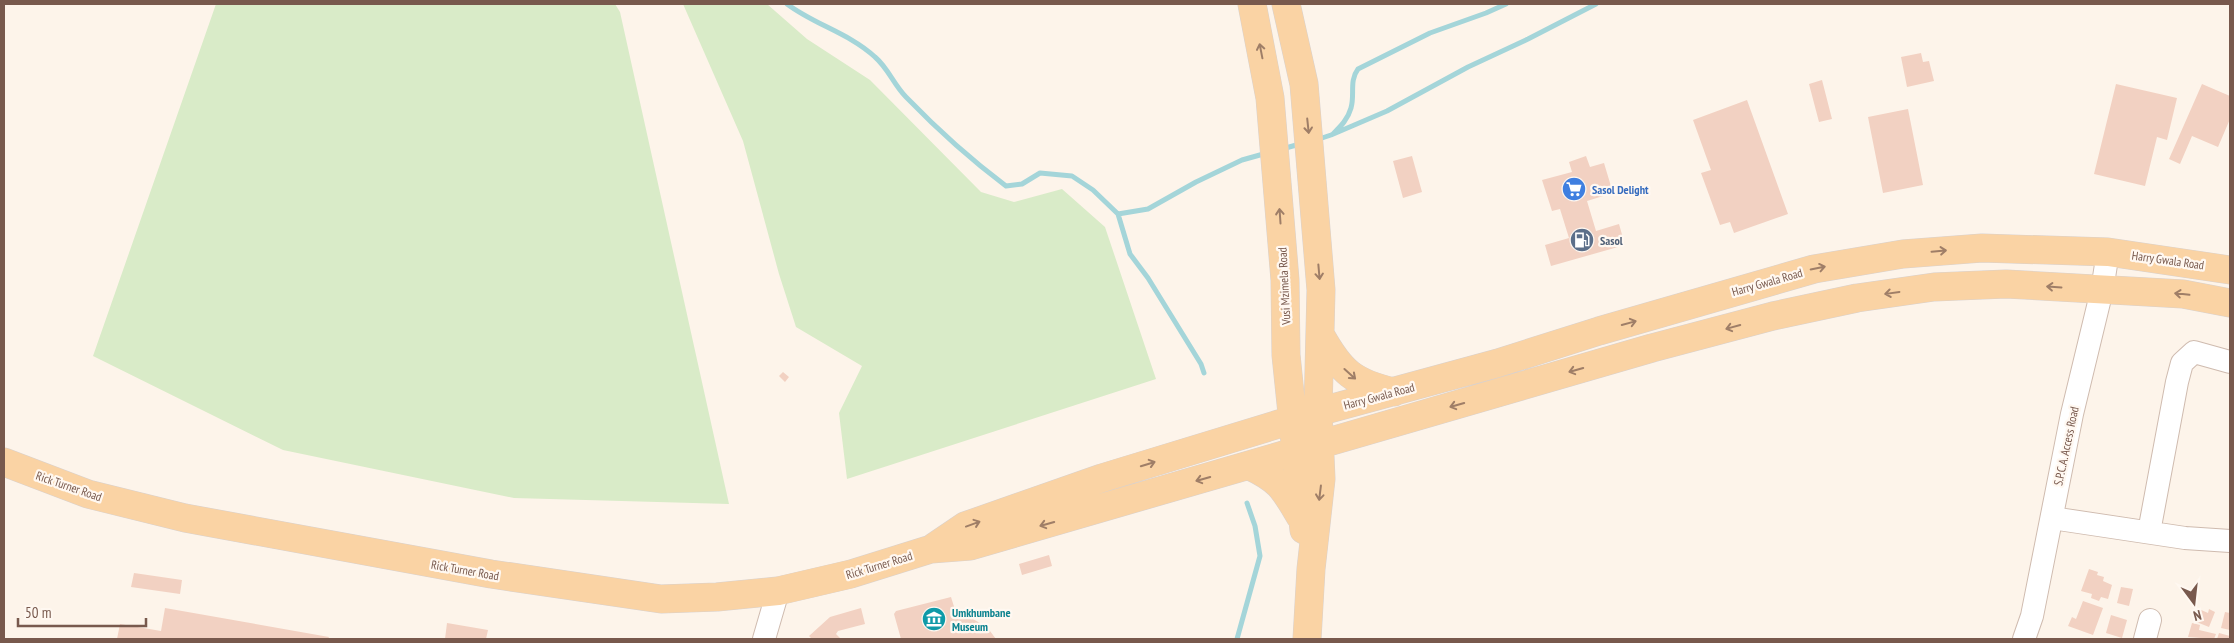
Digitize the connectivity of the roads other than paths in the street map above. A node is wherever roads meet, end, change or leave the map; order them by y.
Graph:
1 (1252, 4) edge
2 (1286, 4) edge
3 (2108, 252) junction
4 (2230, 270) edge
5 (2102, 290) junction
6 (2230, 303) edge
7 (1321, 336) junction
8 (1286, 355) junction
9 (2230, 362) edge
10 (1394, 392) junction
11 (1318, 412) junction
12 (1292, 422) junction
13 (1246, 434) junction
14 (1308, 448) junction
15 (4, 462) edge
16 (1250, 466) junction
17 (2052, 518) junction
18 (1302, 520) junction
19 (2149, 532) junction
20 (2230, 541) edge
21 (931, 549) junction
22 (1310, 569) junction
23 (778, 591) junction
24 (764, 639) edge
25 (1307, 639) edge
26 (2024, 639) edge

8 -> 1 main road, Vusi Mzimela Road
2 -> 7 main road, Vusi Mzimela Road
3 - 4 main road, Harry Gwala Road
3 - 5 street, S.P.C.A. Access Road
10 -> 3 main road, Harry Gwala Road
6 -> 5 main road
5 -> 14 main road
5 - 17 street, S.P.C.A. Access Road
7 -> 10 main road
7 - 11 main road, Vusi Mzimela Road
8 - 12 main road, Vusi Mzimela Road
8 - 13 main road
9 - 19 street
10 - 11 main road, Harry Gwala Road
11 - 12 main road, Harry Gwala Road
11 - 14 main road, Vusi Mzimela Road
12 - 13 main road, Rick Turner Road
12 - 14 main road, Vusi Mzimela Road
21 -> 13 main road, Rick Turner Road
14 - 16 main road, Rick Turner Road
14 - 18 main road, Vusi Mzimela Road
14 -> 22 main road, Vusi Mzimela Road
15 - 23 main road, Rick Turner Road
16 - 18 main road
16 -> 21 main road, Rick Turner Road
17 - 19 street
17 - 26 street, S.P.C.A. Access Road
18 - 22 main road, Vusi Mzimela Road
19 - 20 street
21 - 23 main road, Rick Turner Road
22 - 25 main road, Vusi Mzimela Road
23 - 24 street

